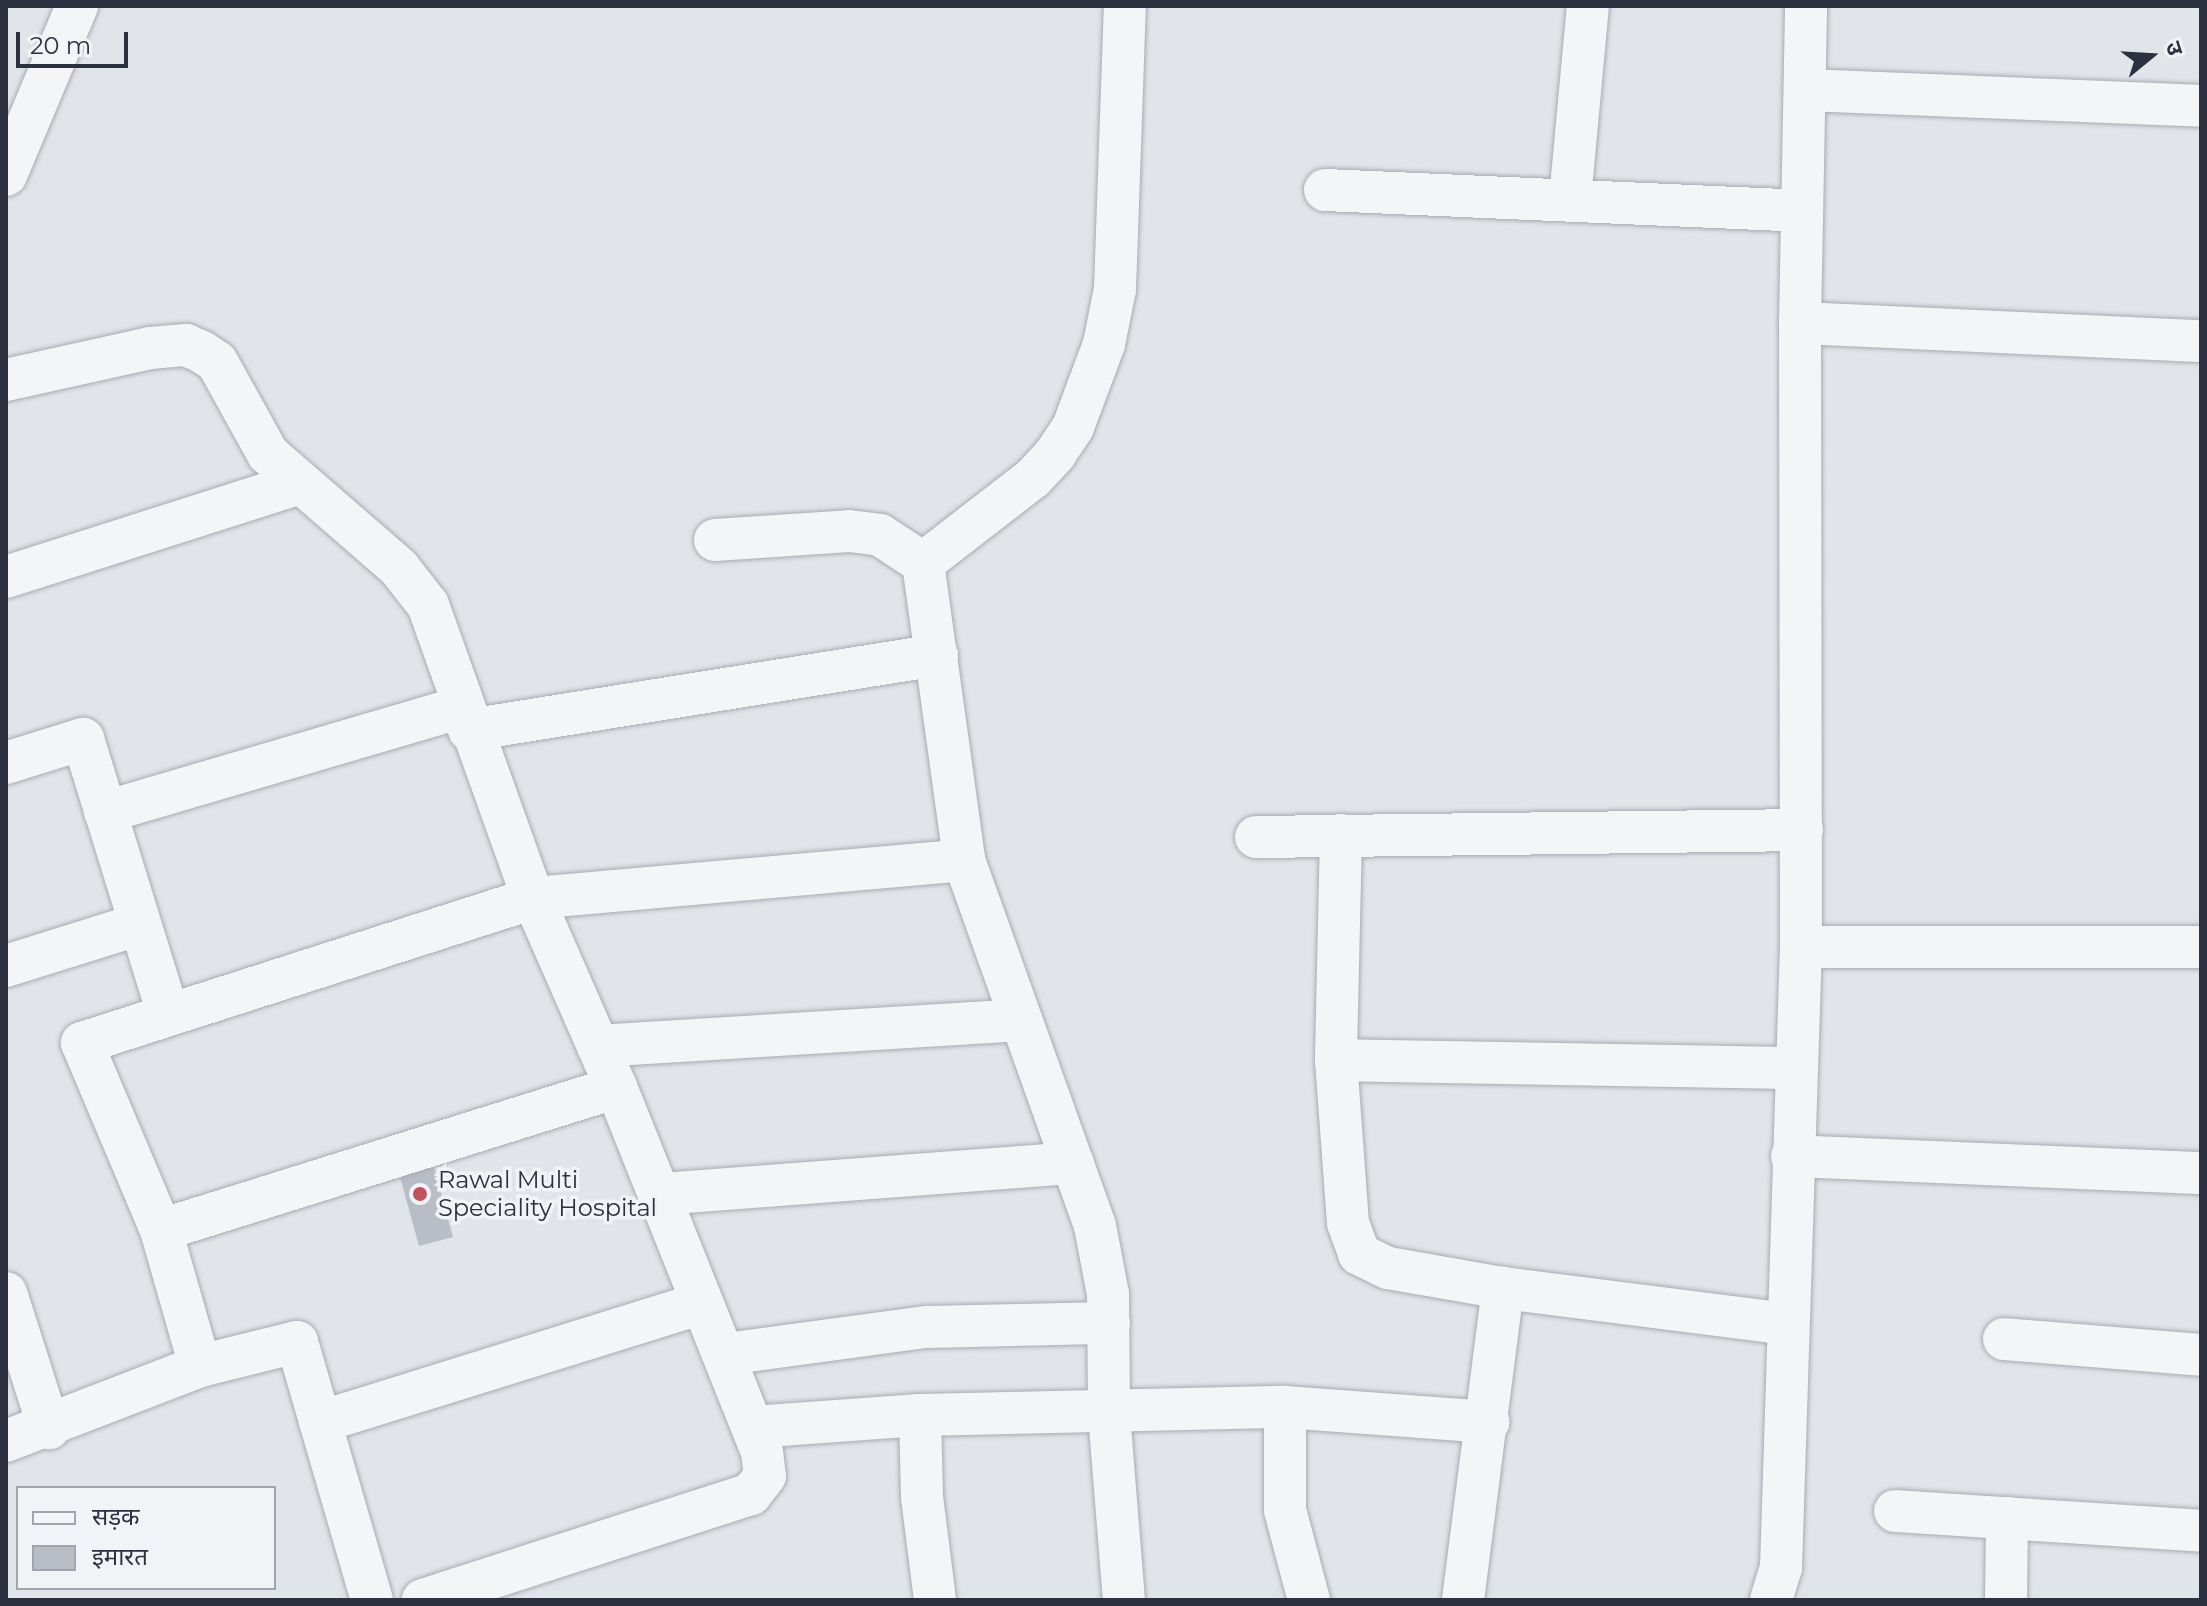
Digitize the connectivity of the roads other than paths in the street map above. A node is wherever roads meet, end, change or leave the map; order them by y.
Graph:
1 (77, 6) edge
2 (1125, 6) edge
3 (1588, 6) edge
4 (1806, 6) edge
5 (1808, 90) junction
6 (2201, 106) edge
7 (6, 175) edge
8 (1325, 190) dead end
9 (1570, 199) junction
10 (1802, 211) junction
11 (1800, 323) junction
12 (2201, 341) edge
13 (6, 380) edge
14 (300, 483) junction
15 (715, 540) dead end
16 (923, 563) junction
17 (6, 577) edge
18 (937, 655) junction
19 (466, 718) junction
20 (6, 763) edge
21 (105, 812) junction
22 (1802, 830) junction
23 (1341, 835) junction
24 (1256, 837) dead end
25 (964, 860) junction
26 (533, 898) junction
27 (140, 924) junction
28 (1801, 947) junction
29 (2201, 947) edge
30 (6, 966) edge
31 (168, 1013) junction
32 (1021, 1020) junction
33 (598, 1046) junction
34 (1336, 1060) junction
35 (1796, 1068) junction
36 (616, 1087) junction
37 (1792, 1156) junction
38 (1073, 1163) junction
39 (2201, 1173) edge
40 (660, 1194) junction
41 (161, 1230) junction
42 (1503, 1288) junction
43 (6, 1293) edge
44 (701, 1303) junction
45 (1109, 1323) junction
46 (1786, 1324) junction
47 (2004, 1339) dead end
48 (726, 1354) junction
49 (2201, 1355) edge
50 (200, 1366) junction
51 (1285, 1407) junction
52 (1109, 1414) junction
53 (920, 1415) junction
54 (320, 1422) junction
55 (1488, 1422) junction
56 (753, 1427) junction
57 (49, 1428) junction
58 (6, 1441) edge
59 (1895, 1511) dead end
60 (2007, 1518) junction
61 (2201, 1531) edge
62 (372, 1600) edge
63 (423, 1600) edge
64 (935, 1600) edge
65 (1124, 1600) edge
66 (1309, 1600) edge
67 (1463, 1600) edge
68 (1771, 1600) edge
69 (2006, 1600) edge

1 - 7 street
2 - 16 street
3 - 9 street
4 - 5 street
5 - 6 street
5 - 10 street
8 - 9 street
9 - 10 street
10 - 11 street
11 - 12 street
11 - 22 street
13 - 14 street
14 - 17 street
14 - 19 street
15 - 16 street
16 - 18 street
18 - 19 street
18 - 25 street
19 - 21 street
19 - 26 street
20 - 21 street
21 - 27 street
22 - 23 street
22 - 28 street
23 - 24 street
23 - 34 street
25 - 26 street
25 - 32 street
26 - 31 street
26 - 33 street
27 - 30 street
27 - 31 street
28 - 29 street
28 - 35 street
31 - 41 street
32 - 33 street
32 - 38 street
33 - 36 street
34 - 35 street
34 - 42 street
35 - 37 street
36 - 40 street
36 - 41 street
37 - 39 street
37 - 46 street
38 - 40 street
38 - 45 street
40 - 44 street
41 - 50 street
42 - 46 street
42 - 55 street
43 - 57 street
44 - 48 street
44 - 54 street
45 - 48 street
45 - 52 street
46 - 68 street
47 - 49 street
48 - 56 street
50 - 54 street
50 - 57 street
51 - 52 street
51 - 55 street
51 - 66 street
52 - 53 street
52 - 65 street
53 - 56 street
53 - 64 street
54 - 62 street
55 - 67 street
56 - 63 street
57 - 58 street
59 - 60 street
60 - 61 street
60 - 69 street

